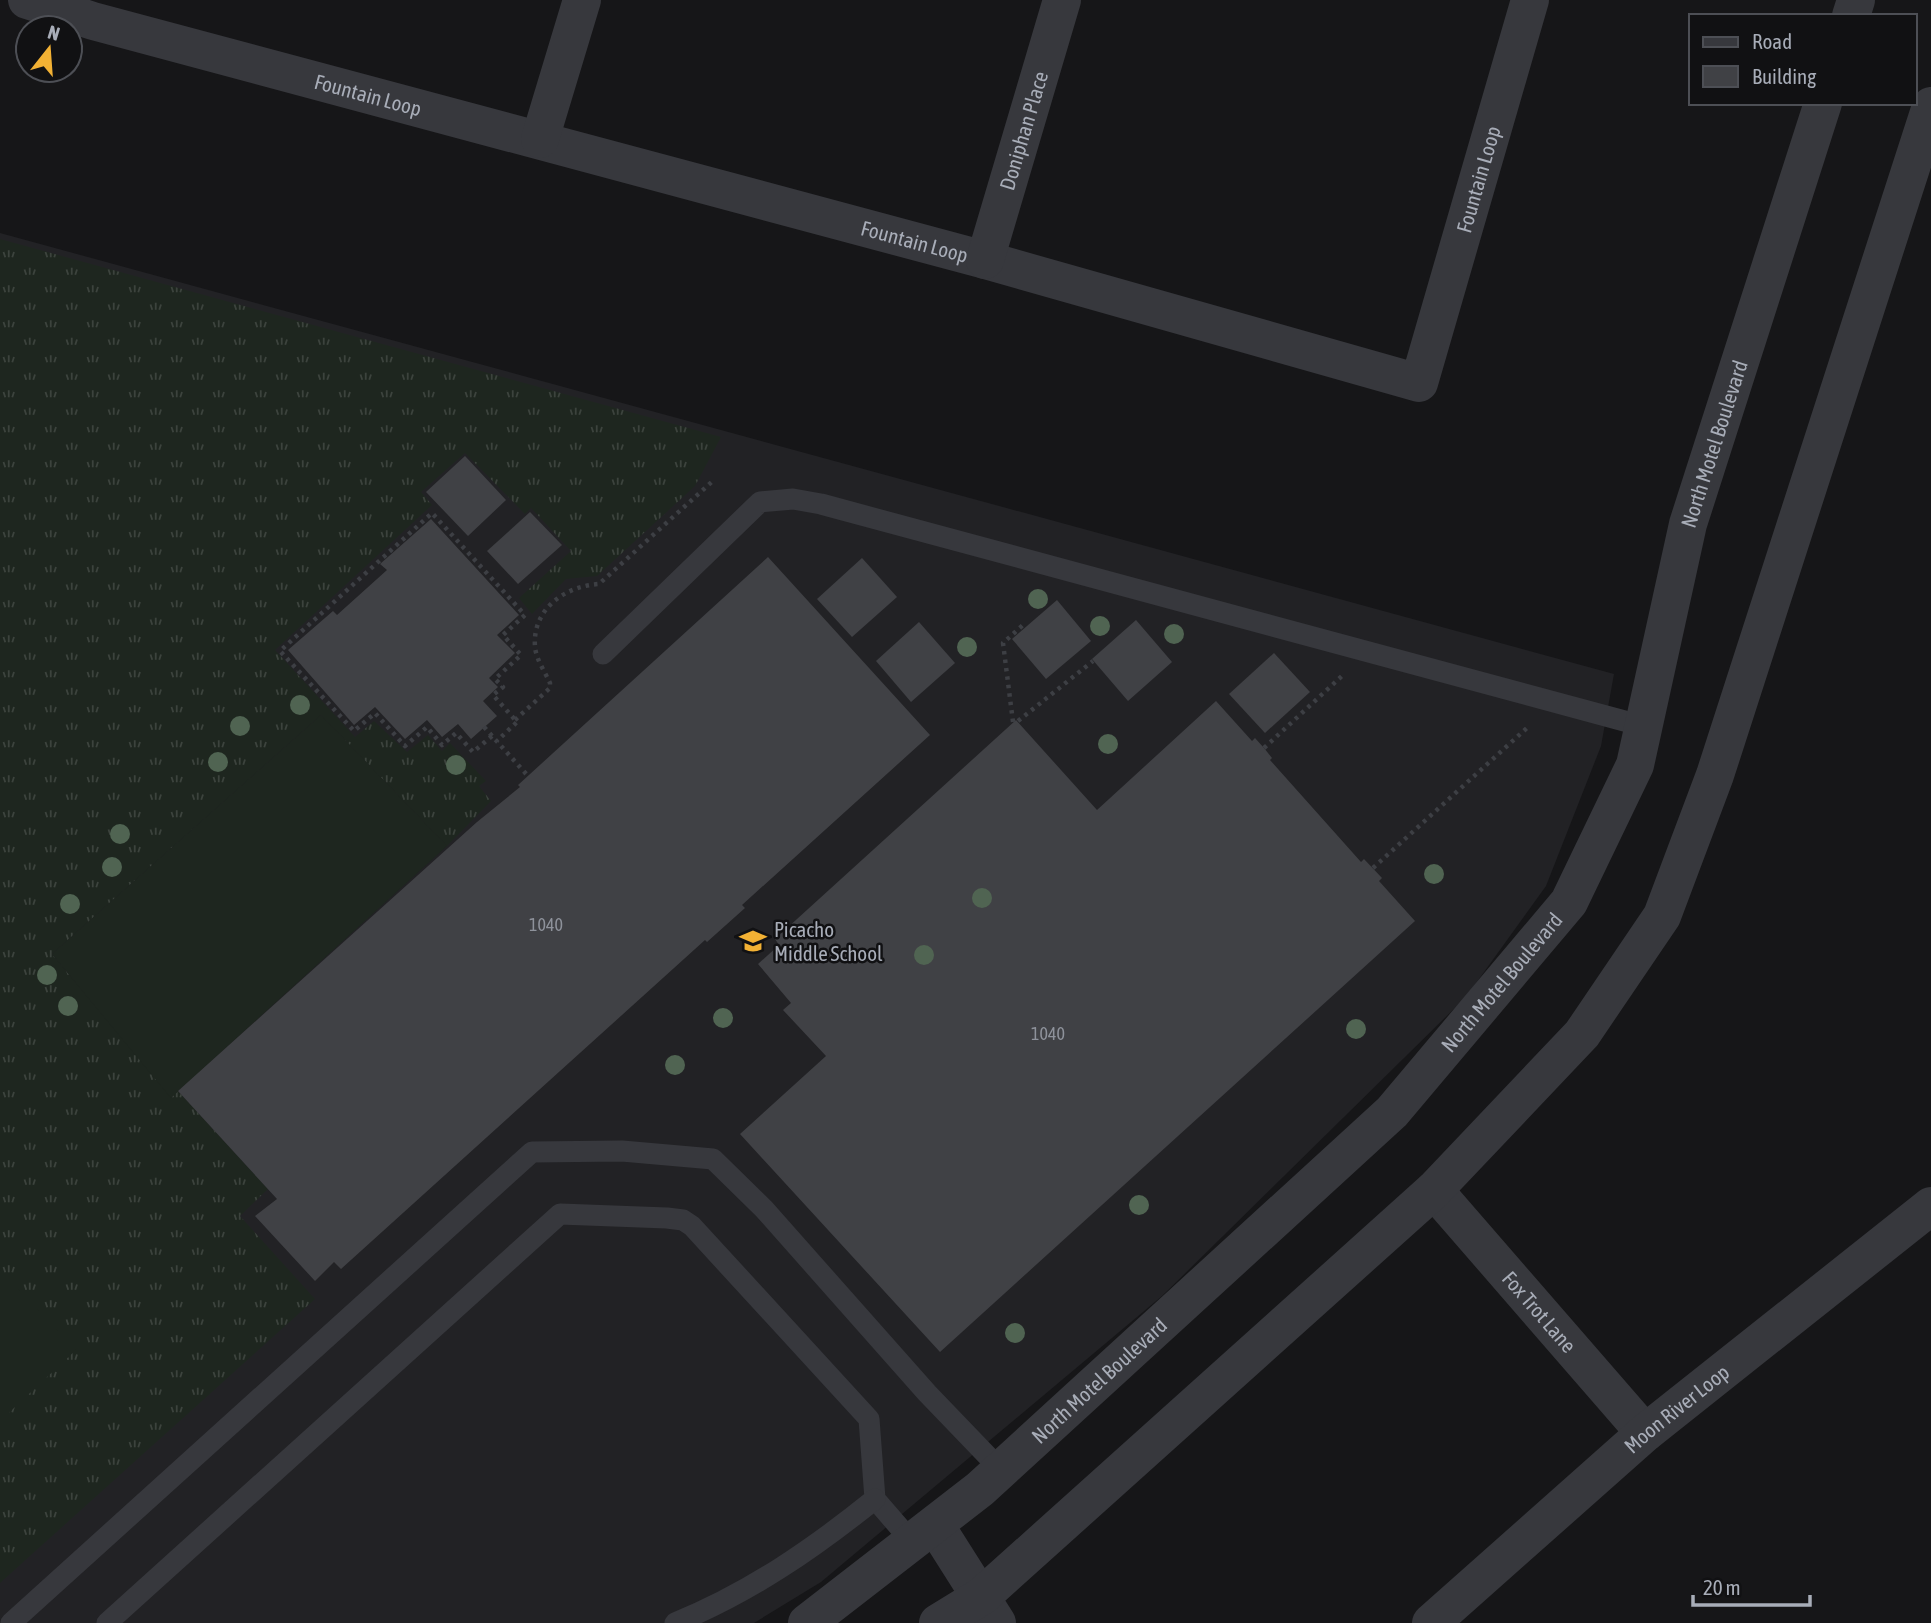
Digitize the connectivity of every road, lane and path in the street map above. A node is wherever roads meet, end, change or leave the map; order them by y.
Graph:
1 (27, 0) edge
2 (582, 0) edge
3 (1062, 0) edge
4 (1530, 0) edge
5 (96, 10) edge
6 (1822, 105) edge
7 (1931, 106) edge
8 (540, 139) junction
9 (985, 260) junction
10 (715, 479) dead end
11 (1025, 627) dead end
12 (603, 654) dead end
13 (1094, 661) dead end
14 (1347, 671) dead end
15 (515, 720) junction
16 (1534, 722) dead end
17 (1643, 726) junction
18 (484, 727) dead end
19 (492, 736) junction
20 (497, 741) junction
21 (1264, 748) dead end
22 (528, 776) dead end
23 (1373, 868) dead end
24 (1434, 1190) junction
25 (1931, 1206) edge
26 (1645, 1433) junction
27 (1001, 1470) junction
28 (875, 1499) junction
29 (923, 1534) junction
30 (990, 1610) edge
31 (11, 1623) edge
32 (107, 1623) edge
33 (675, 1623) edge
34 (807, 1623) edge
35 (938, 1623) edge
36 (1431, 1623) edge

1 - 5 street, Fountain Loop
2 - 8 street
3 - 9 street, Doniphan Place
4 - 9 street, Fountain Loop
5 - 8 street, Fountain Loop
6 - 17 street, North Motel Boulevard
7 - 24 street
8 - 9 street, Fountain Loop
10 - 15 path
11 - 13 path
12 - 17 lane
14 - 21 path
15 - 19 path
15 - 20 path
16 - 23 path
17 - 27 street, North Motel Boulevard
18 - 19 path
19 - 20 path
20 - 22 path
24 - 26 street, Fox Trot Lane
24 - 30 street
25 - 26 street, Moon River Loop
26 - 36 street, Moon River Loop
27 - 29 street, North Motel Boulevard
27 - 31 lane
28 - 29 lane
28 - 32 lane
28 - 33 lane
29 - 30 street
29 - 34 street, North Motel Boulevard
30 - 35 street

